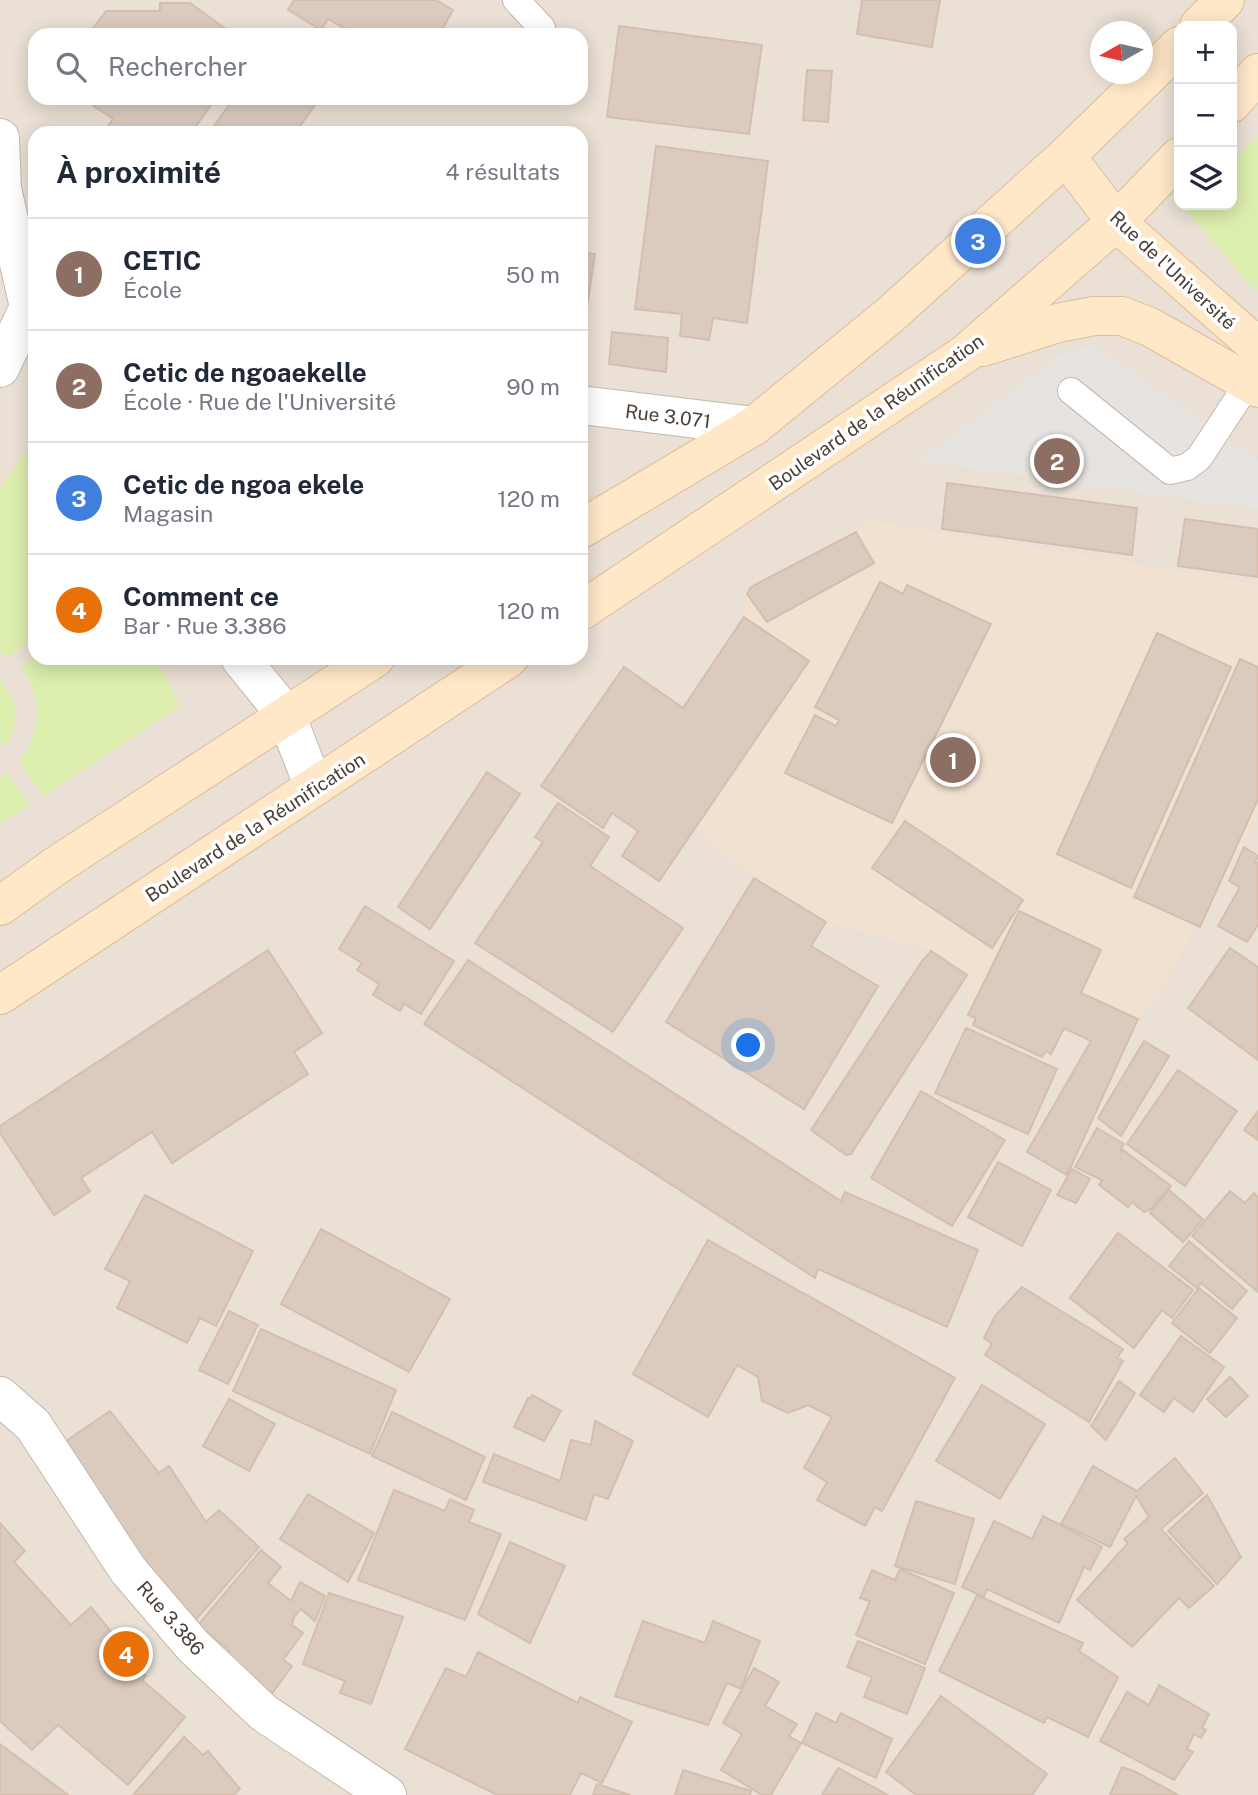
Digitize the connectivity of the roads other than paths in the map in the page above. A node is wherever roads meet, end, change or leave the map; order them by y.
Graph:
1 (516, 0) edge
2 (1225, 0) edge
3 (1204, 21) edge
4 (542, 28) dead end
5 (1174, 51) edge
6 (1258, 73) edge
7 (1237, 97) edge
8 (0, 138) edge
9 (1066, 156) junction
10 (1174, 162) edge
11 (1116, 222) junction
12 (25, 310) edge
13 (965, 354) junction
14 (0, 368) edge
15 (1255, 372) edge
16 (1070, 391) dead end
17 (588, 406) edge
18 (754, 426) junction
19 (588, 525) edge
20 (588, 606) edge
21 (246, 665) edge
22 (365, 665) edge
23 (498, 665) edge
24 (286, 715) junction
25 (314, 787) junction
26 (0, 906) edge
27 (0, 995) edge
28 (0, 1396) edge
29 (387, 1795) edge

1 - 4 lane
2 - 3 main road
5 - 9 main road
6 - 7 main road
8 - 12 street
9 - 11 main road, Rue de l'Université
9 - 18 main road
10 - 11 main road, Boulevard de la Réunification
11 - 13 main road, Boulevard de la Réunification
11 - 15 main road, Rue de l'Université
12 - 14 street
13 - 15 main road
13 - 20 main road, Boulevard de la Réunification
15 - 16 lane
17 - 18 street, Rue 3.071
18 - 19 main road
21 - 24 street
22 - 24 main road
23 - 25 main road, Boulevard de la Réunification
24 - 25 street
24 - 26 main road
25 - 27 main road, Boulevard de la Réunification
28 - 29 street, Rue 3.386

